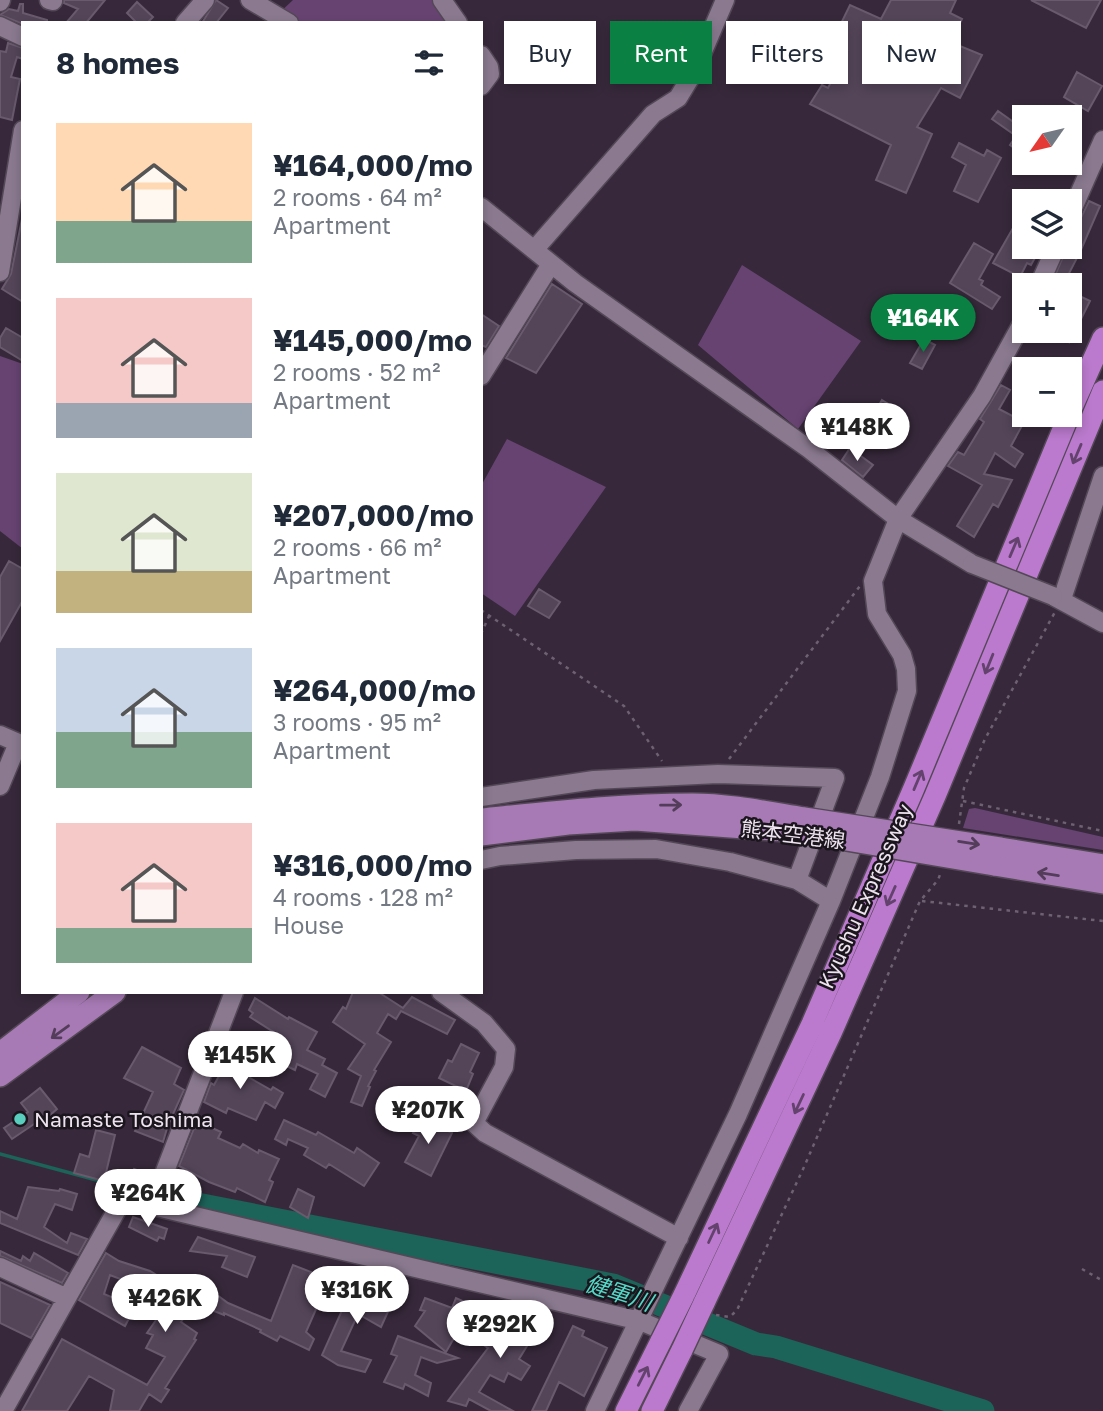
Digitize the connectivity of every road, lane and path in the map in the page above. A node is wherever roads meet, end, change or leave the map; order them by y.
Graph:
1 (205, 0) edge
2 (250, 0) edge
3 (442, 0) edge
4 (726, 0) edge
5 (187, 21) edge
6 (286, 21) edge
7 (457, 21) edge
8 (0, 26) edge
9 (21, 36) edge
10 (483, 58) edge
11 (483, 84) edge
12 (21, 138) edge
13 (1103, 140) edge
14 (1081, 189) edge
15 (7, 190) edge
16 (483, 209) edge
17 (534, 250) junction
18 (551, 264) junction
19 (0, 272) edge
20 (1103, 338) edge
21 (1012, 342) edge
22 (483, 373) edge
23 (1082, 386) edge
24 (1103, 391) edge
25 (1064, 427) edge
26 (1103, 476) edge
27 (898, 519) junction
28 (873, 581) junction
29 (1057, 598) junction
30 (483, 612) edge
31 (489, 616) junction
32 (1103, 623) edge
33 (483, 630) edge
34 (0, 735) edge
35 (21, 744) edge
36 (718, 774) junction
37 (672, 776) junction
38 (0, 786) edge
39 (483, 797) edge
40 (963, 801) junction
41 (483, 819) edge
42 (802, 825) junction
43 (958, 827) dead end
44 (1103, 831) edge
45 (483, 835) edge
46 (997, 857) junction
47 (483, 860) edge
48 (1103, 865) edge
49 (942, 869) dead end
50 (797, 880) junction
51 (1103, 883) edge
52 (831, 901) junction
53 (920, 901) junction
54 (1103, 921) edge
55 (76, 994) edge
56 (112, 994) edge
57 (233, 994) edge
58 (444, 994) edge
59 (0, 1053) edge
60 (0, 1076) edge
61 (152, 1205) junction
62 (679, 1238) junction
63 (0, 1268) edge
64 (1082, 1269) dead end
65 (1103, 1281) edge
66 (67, 1298) junction
67 (705, 1307) junction
68 (640, 1321) junction
69 (3, 1411) edge
70 (595, 1411) edge
71 (626, 1411) edge
72 (652, 1411) edge
73 (688, 1411) edge

1 - 5 street
2 - 6 street
3 - 7 street
4 - 17 street
8 - 9 street
10 - 11 street
12 - 15 street
13 - 14 street
15 - 19 street
16 - 17 street
17 - 18 street
18 - 22 street
18 - 27 street
20 - 23 highway, Kyushu Expressway
21 - 27 street
24 -> 67 highway, Kyushu Expressway
71 -> 25 highway, Kyushu Expressway, bridge
26 - 29 street
27 - 28 street
27 - 29 street, bridge
28 - 36 path
28 - 52 street
29 - 32 street
29 - 40 path
30 - 31 path
31 - 33 path
31 - 37 path
34 - 35 street
35 - 38 street
36 - 37 street
36 - 50 street
37 - 39 street
40 - 43 path
40 - 44 path
41 -> 42 main road, 熊本空港線
42 - 45 main road, 熊本空港線
42 - 46 main road, 熊本空港線, bridge
46 - 48 main road, 熊本空港線
51 -> 46 main road, 熊本空港線
47 - 50 street
49 - 53 path
50 - 52 street
52 - 62 street
53 - 54 path
53 - 67 path
55 - 59 main road
56 -> 60 main road
57 - 61 street
58 - 62 street
61 - 66 street
61 - 68 street
62 - 68 street
63 - 66 street
64 - 65 path
66 - 69 street
67 - 72 highway, Kyushu Expressway, bridge
68 - 70 street
68 - 73 street

